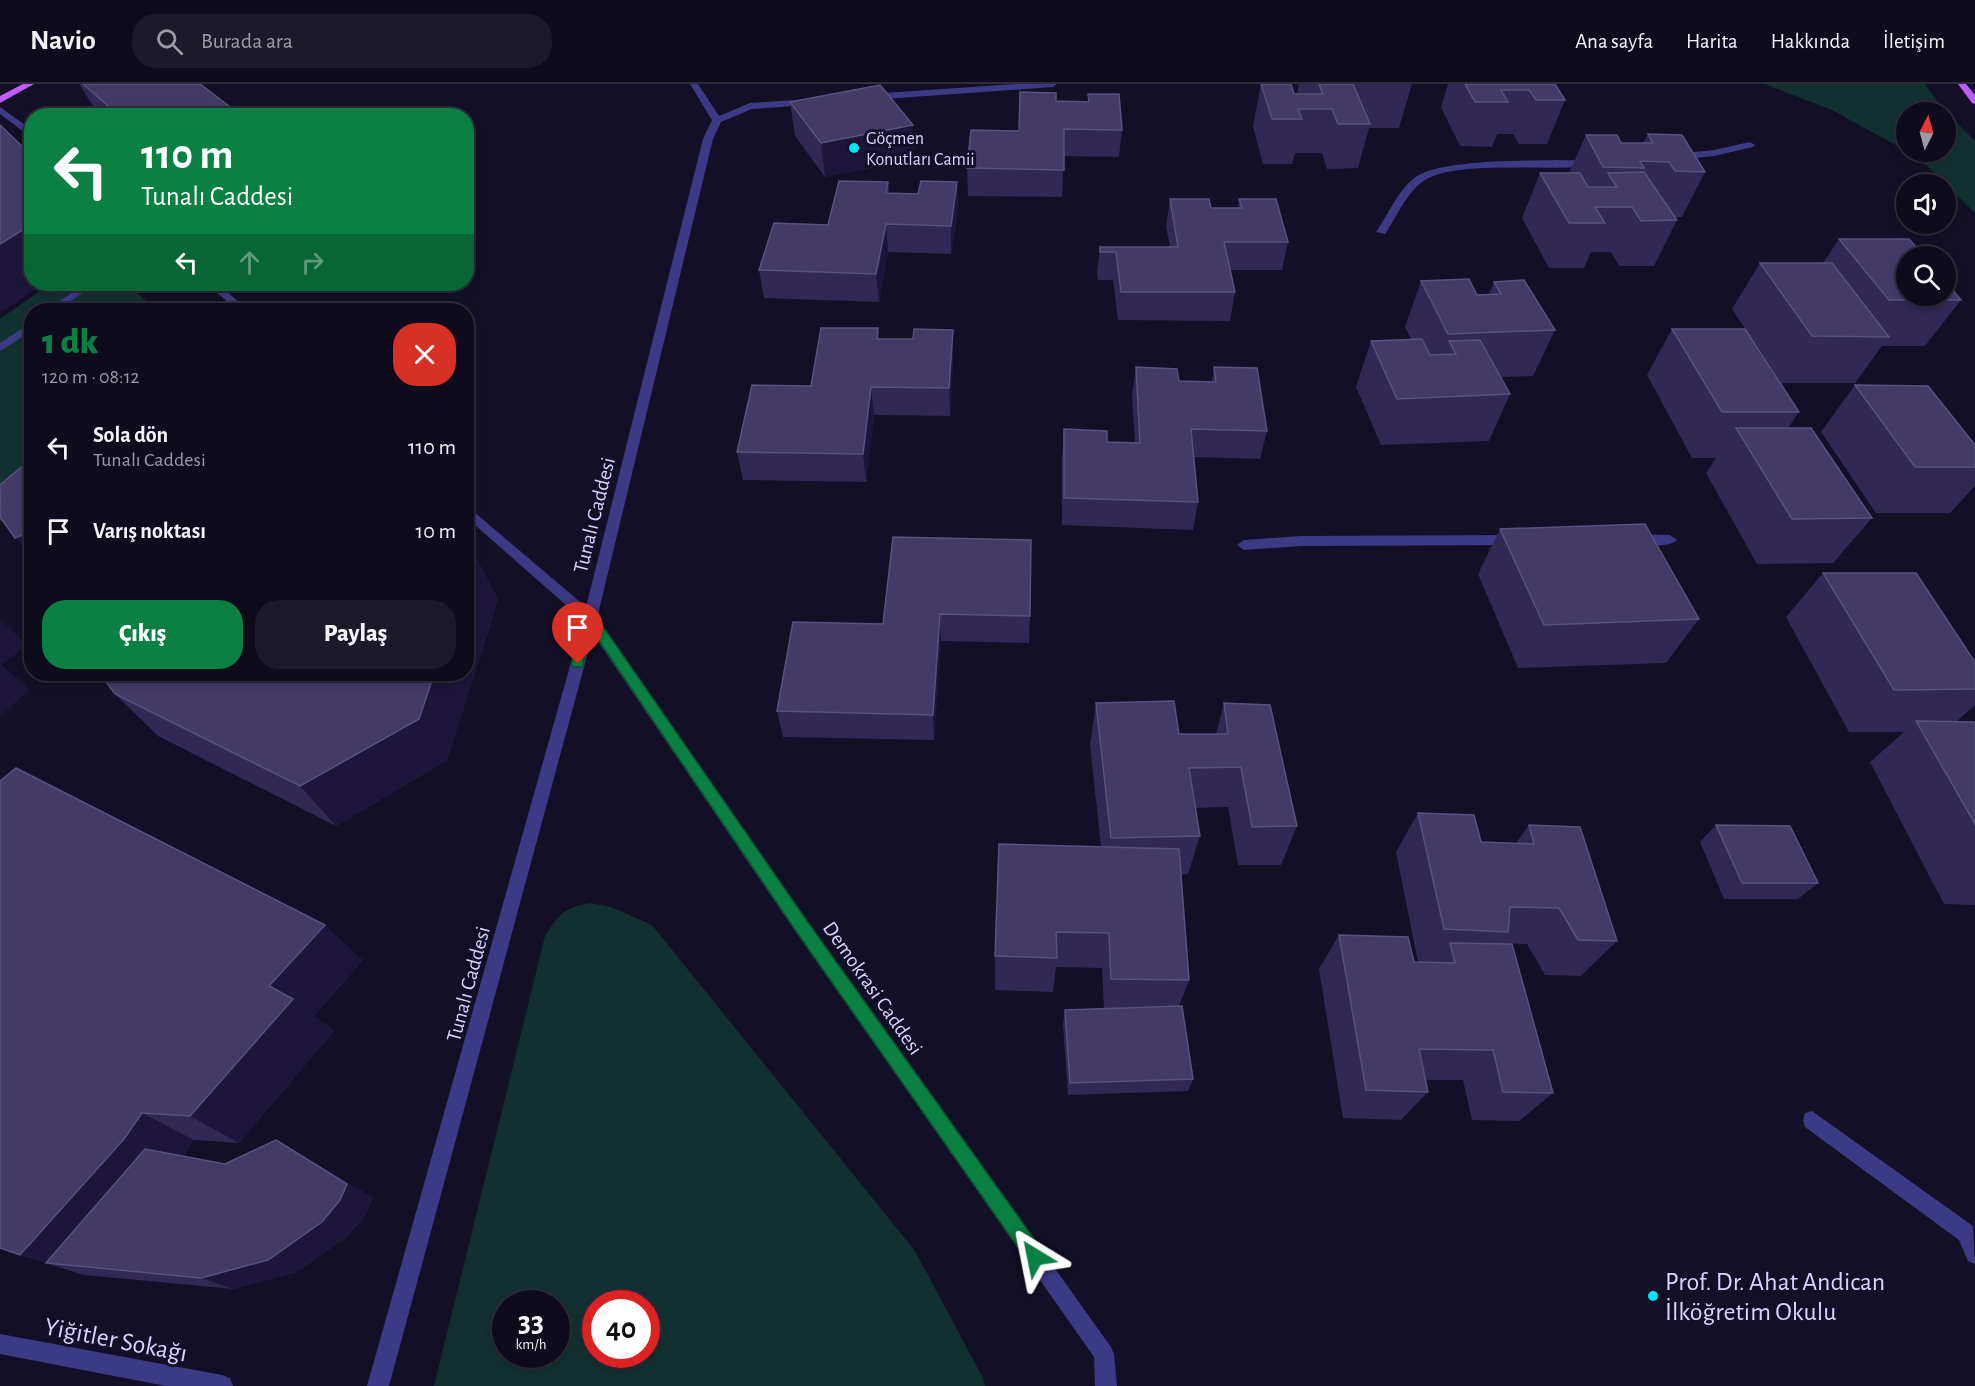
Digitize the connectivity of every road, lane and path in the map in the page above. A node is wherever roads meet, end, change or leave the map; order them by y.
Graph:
1 (30, 84) edge
2 (694, 84) edge
3 (1053, 84) edge
4 (1963, 85) edge
5 (1975, 94) edge
6 (855, 99) edge
7 (0, 100) edge
8 (820, 101) edge
9 (1975, 101) edge
10 (0, 110) edge
11 (717, 120) junction
12 (24, 129) edge
13 (1750, 145) dead end
14 (1665, 158) edge
15 (1599, 163) edge
16 (1381, 232) dead end
17 (80, 291) edge
18 (220, 291) edge
19 (62, 303) edge
20 (235, 303) edge
21 (24, 332) edge
22 (0, 348) edge
23 (474, 516) edge
24 (1621, 539) edge
25 (1526, 540) edge
26 (1670, 540) dead end
27 (1244, 545) dead end
28 (590, 619) junction
29 (1812, 1120) dead end
30 (1975, 1254) edge
31 (0, 1344) edge
32 (222, 1386) edge
33 (378, 1386) edge
34 (1106, 1386) edge

1 - 7 main road
2 - 11 street
3 - 6 street
4 - 5 main road
4 - 9 main road
8 - 11 street
10 - 12 street
11 - 28 street, Tunalı Caddesi
13 - 14 street
15 - 16 street
17 - 19 street
18 - 20 street
21 - 22 street
23 - 28 street, Demokrasi Caddesi
24 - 26 street
25 - 27 street
28 - 33 street, Tunalı Caddesi
28 - 34 street, Demokrasi Caddesi
29 - 30 street
31 - 32 street, Yiğitler Sokağı

